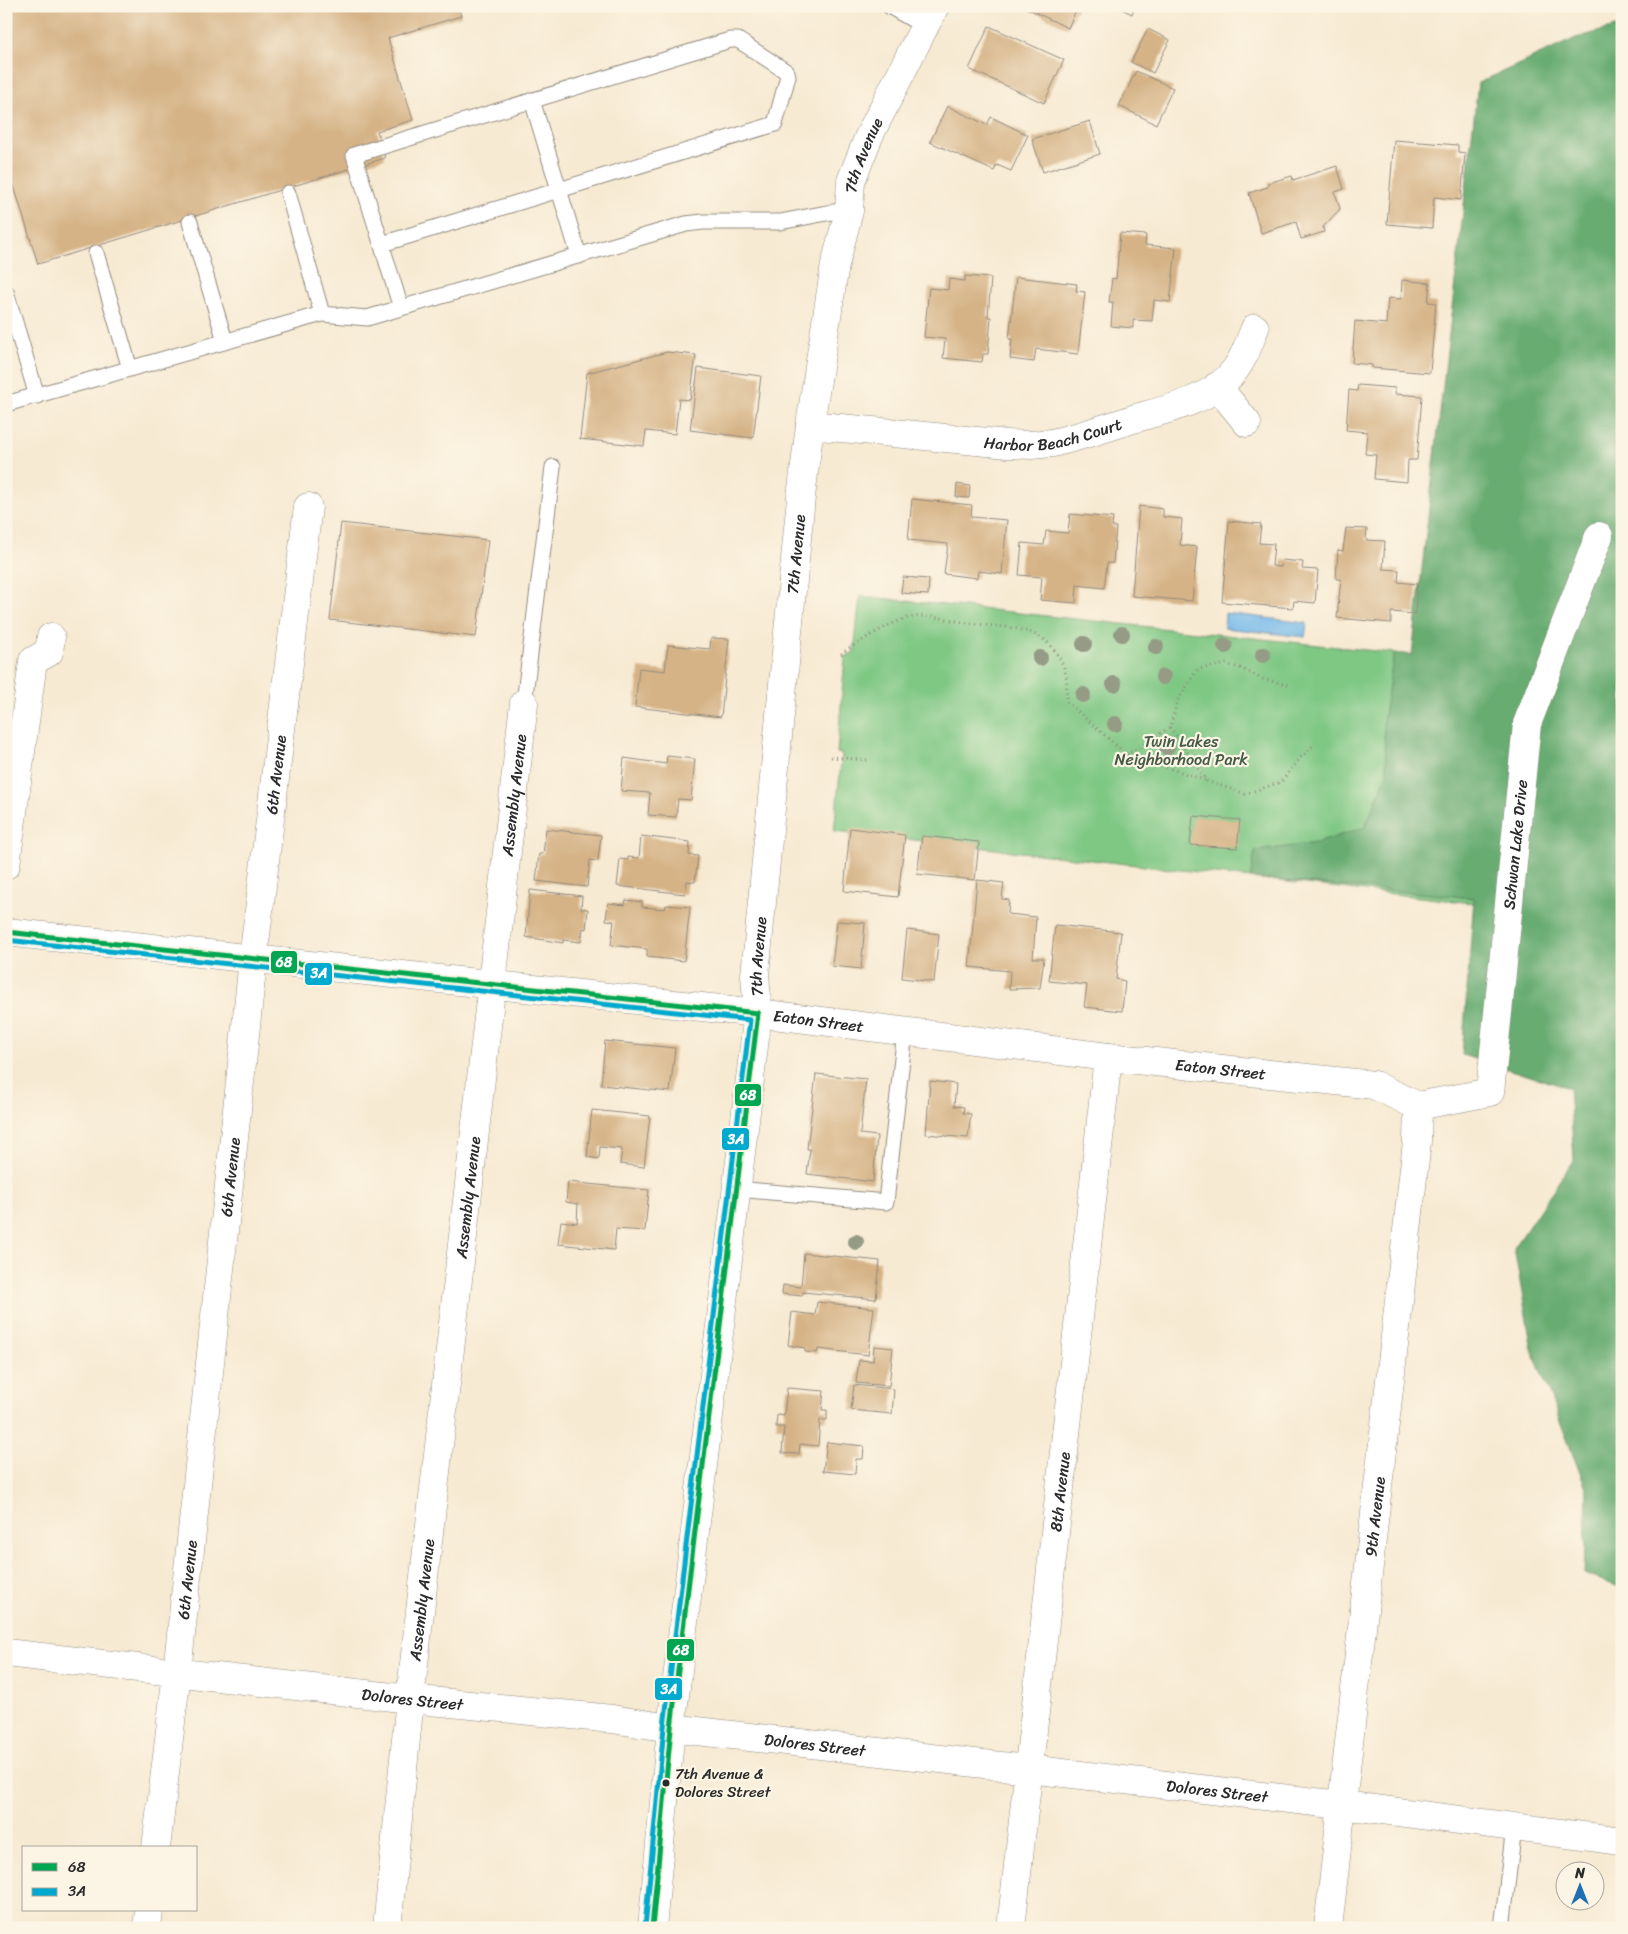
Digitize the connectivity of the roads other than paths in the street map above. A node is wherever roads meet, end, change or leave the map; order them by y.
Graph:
1 (889, 6) edge
2 (930, 16) edge
3 (532, 100) junction
4 (559, 190) junction
5 (288, 193) dead end
6 (849, 211) junction
7 (190, 222) dead end
8 (382, 244) junction
9 (96, 253) dead end
10 (579, 256) junction
11 (6, 292) edge
12 (401, 308) junction
13 (322, 314) junction
14 (1255, 328) dead end
15 (225, 342) junction
16 (130, 369) junction
17 (1217, 386) junction
18 (37, 396) junction
19 (6, 404) edge
20 (1247, 423) dead end
21 (810, 425) junction
22 (553, 467) dead end
23 (308, 508) dead end
24 (1599, 536) dead end
25 (51, 637) dead end
26 (524, 703) joint
27 (6, 865) edge
28 (6, 932) edge
29 (253, 960) junction
30 (492, 984) junction
31 (758, 1013) junction
32 (906, 1032) junction
33 (1108, 1057) junction
34 (1418, 1106) junction
35 (736, 1189) junction
36 (6, 1653) edge
37 (177, 1672) junction
38 (410, 1699) junction
39 (671, 1728) junction
40 (1028, 1770) junction
41 (1342, 1805) junction
42 (1514, 1827) junction
43 (1622, 1841) edge
44 (156, 1846) edge
45 (149, 1912) edge
46 (147, 1928) edge
47 (386, 1928) edge
48 (652, 1928) edge
49 (1011, 1928) edge
50 (1328, 1928) edge
51 (1502, 1928) edge

1 - 2 lane
2 - 6 street, 7th Avenue
3 - 4 lane
3 - 4 lane
3 - 8 lane
4 - 8 lane
4 - 10 lane
5 - 13 lane
6 - 10 lane
6 - 21 street, 7th Avenue
7 - 15 lane
8 - 12 lane
9 - 16 lane
10 - 12 lane
11 - 18 lane
12 - 13 lane
13 - 15 lane
14 - 17 street, Harbor Beach Court
15 - 16 lane
16 - 18 lane
17 - 20 street
17 - 21 street, Harbor Beach Court
18 - 19 lane
21 - 31 street, 7th Avenue
22 - 26 lane, Assembly Avenue
23 - 29 street, 6th Avenue
24 - 34 street, Schwan Lake Drive
25 - 27 street
26 - 30 street, Assembly Avenue
28 - 29 street, Eaton Street
29 - 30 street, Eaton Street
29 - 37 street, 6th Avenue
30 - 31 street, Eaton Street
30 - 38 street, Assembly Avenue
31 - 32 street, Eaton Street
31 - 35 street, 7th Avenue
32 - 33 street, Eaton Street
32 - 35 lane
33 - 34 street, Eaton Street
33 - 40 street, 8th Avenue
34 - 41 street, 9th Avenue
35 - 39 street, 7th Avenue
36 - 37 street, Dolores Street
37 - 38 street, Dolores Street
37 - 44 street, 6th Avenue
38 - 39 street, Dolores Street
38 - 47 street, Assembly Avenue
39 - 40 street, Dolores Street
39 - 48 street, 7th Avenue
40 - 41 street, Dolores Street
40 - 49 street, 8th Avenue
41 - 42 street, Dolores Street
41 - 50 street, 9th Avenue
42 - 43 street, Dolores Street
42 - 51 lane
45 - 46 street

